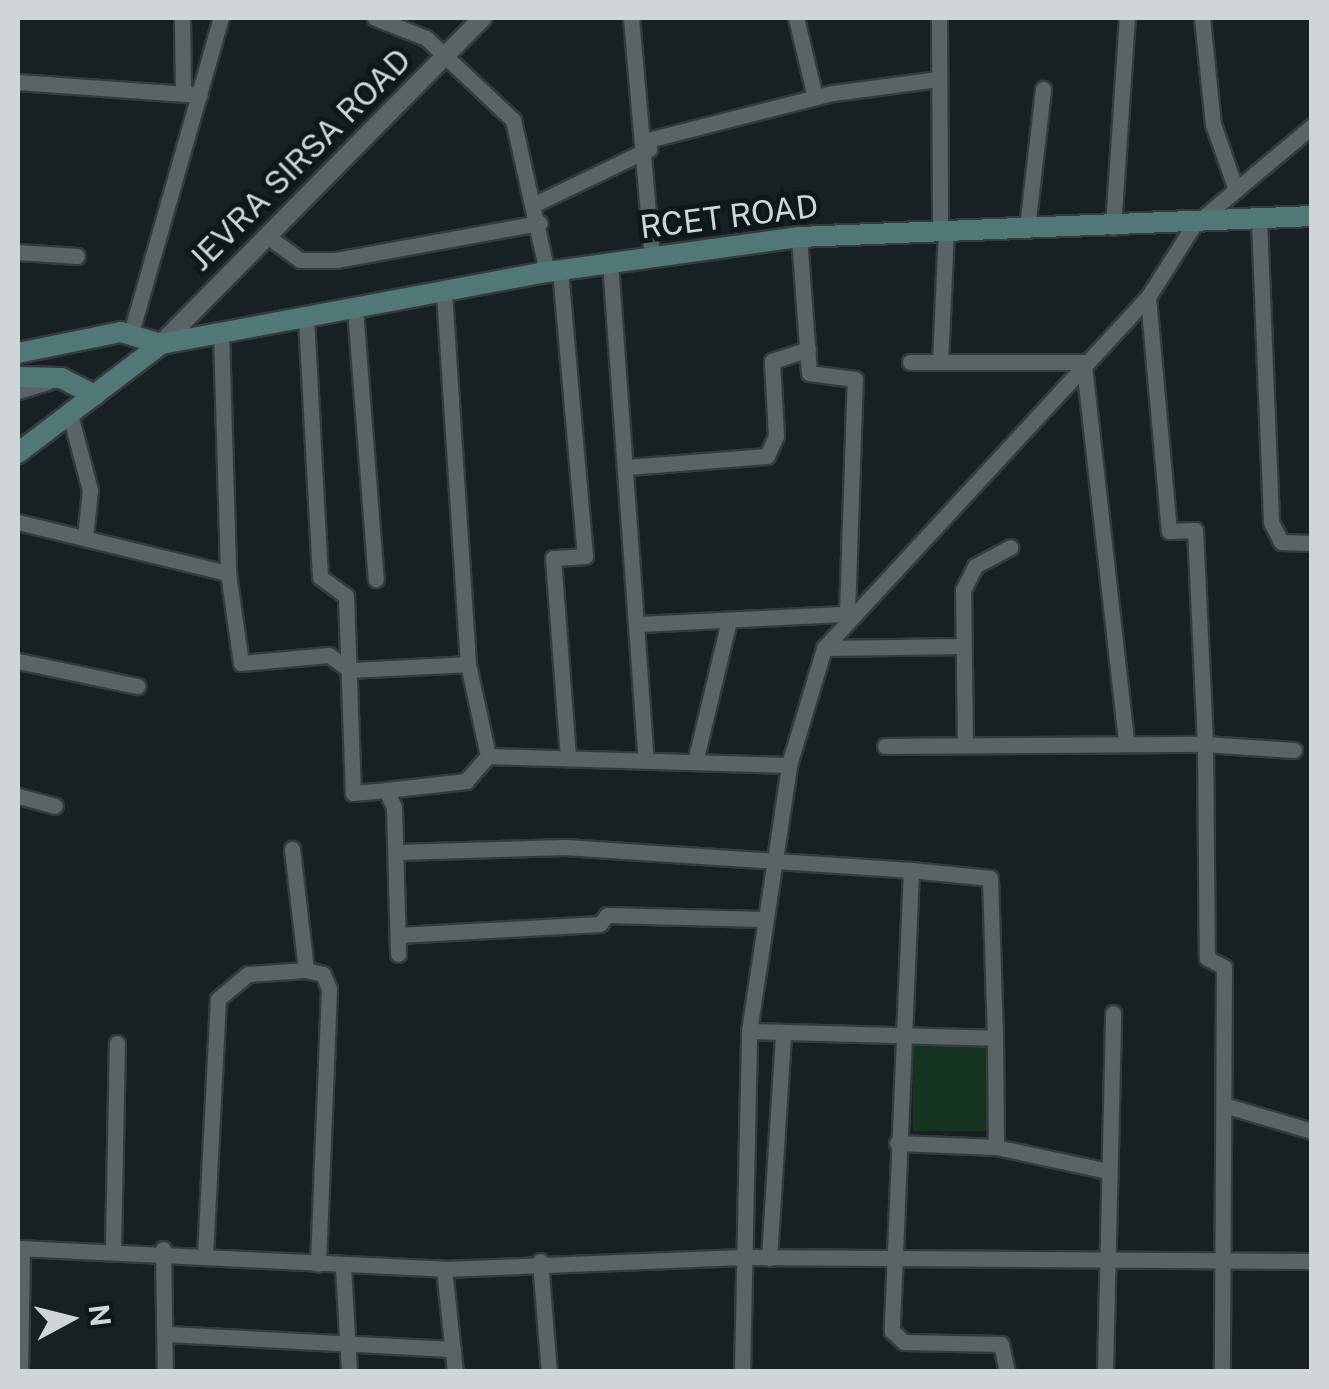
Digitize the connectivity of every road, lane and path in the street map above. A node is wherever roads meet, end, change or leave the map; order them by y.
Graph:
1 (182, 18) edge
2 (220, 18) edge
3 (376, 18) edge
4 (482, 18) edge
5 (631, 18) edge
6 (796, 18) edge
7 (938, 18) edge
8 (1127, 18) edge
9 (1202, 18) edge
10 (446, 55) junction
11 (938, 79) junction
12 (18, 82) edge
13 (1043, 89) dead end
14 (182, 94) junction
15 (200, 95) junction
16 (815, 98) junction
17 (1312, 126) edge
18 (649, 145) junction
19 (1236, 190) junction
20 (535, 204) junction
21 (1312, 216) edge
22 (1260, 220) junction
23 (540, 223) junction
24 (1192, 226) junction
25 (1114, 227) junction
26 (1027, 228) junction
27 (943, 229) junction
28 (268, 236) junction
29 (799, 237) junction
30 (18, 252) edge
31 (77, 256) dead end
32 (652, 256) junction
33 (610, 262) junction
34 (553, 271) junction
35 (444, 294) junction
36 (1148, 297) junction
37 (354, 309) junction
38 (306, 318) junction
39 (220, 332) junction
40 (131, 333) junction
41 (89, 340) junction
42 (160, 344) junction
43 (808, 349) junction
44 (18, 353) edge
45 (910, 362) dead end
46 (940, 362) junction
47 (1086, 364) junction
48 (18, 377) edge
49 (61, 378) junction
50 (18, 391) edge
51 (94, 396) junction
52 (70, 411) junction
53 (18, 453) edge
54 (628, 466) junction
55 (18, 522) edge
56 (85, 537) junction
57 (1312, 543) edge
58 (1010, 547) dead end
59 (228, 573) junction
60 (376, 579) dead end
61 (847, 614) junction
62 (729, 620) junction
63 (639, 624) junction
64 (963, 646) junction
65 (824, 648) junction
66 (18, 661) edge
67 (468, 664) junction
68 (350, 670) junction
69 (138, 686) dead end
70 (1126, 742) junction
71 (1205, 744) junction
72 (964, 745) junction
73 (885, 746) dead end
74 (1294, 750) dead end
75 (488, 756) junction
76 (568, 758) junction
77 (646, 760) junction
78 (696, 762) junction
79 (790, 765) junction
80 (386, 790) junction
81 (18, 796) edge
82 (55, 806) dead end
83 (292, 850) dead end
84 (396, 852) junction
85 (774, 862) junction
86 (911, 870) junction
87 (764, 918) junction
88 (398, 936) junction
89 (398, 954) dead end
90 (306, 970) junction
91 (1113, 1012) dead end
92 (750, 1031) junction
93 (782, 1032) junction
94 (901, 1037) junction
95 (996, 1038) junction
96 (116, 1042) dead end
97 (1227, 1106) junction
98 (1312, 1130) edge
99 (897, 1143) junction
100 (996, 1147) junction
101 (1108, 1171) junction
102 (20, 1248) edge
103 (113, 1249) junction
104 (162, 1249) junction
105 (205, 1255) junction
106 (742, 1257) junction
107 (768, 1258) junction
108 (892, 1258) junction
109 (1106, 1258) junction
110 (540, 1262) junction
111 (1312, 1262) edge
112 (1224, 1263) junction
113 (318, 1264) junction
114 (343, 1267) junction
115 (444, 1269) junction
116 (166, 1334) junction
117 (349, 1348) junction
118 (453, 1349) junction
119 (20, 1372) edge
120 (165, 1372) edge
121 (350, 1372) edge
122 (454, 1372) edge
123 (549, 1372) edge
124 (742, 1372) edge
125 (1007, 1372) edge
126 (1105, 1372) edge
127 (1222, 1372) edge

1 - 14 street
2 - 15 street
3 - 10 street
4 - 10 street, JEVRA SIRSA ROAD
5 - 18 street
6 - 16 street
7 - 11 street
8 - 25 street
9 - 19 street
10 - 20 street
10 - 28 street, JEVRA SIRSA ROAD
11 - 16 street
11 - 27 street
12 - 14 street
13 - 26 street
14 - 15 street
15 - 40 street
16 - 18 street
17 - 19 street
18 - 20 street
18 - 32 street
19 - 24 street
20 - 23 street
21 - 22 main road, RCET ROAD
22 - 24 main road, RCET ROAD
22 - 57 street
23 - 28 street
23 - 34 street
24 - 25 main road, RCET ROAD
24 - 36 street
25 - 26 main road, RCET ROAD
26 - 27 main road, RCET ROAD
27 - 29 main road, RCET ROAD
27 - 46 street
28 - 42 street, JEVRA SIRSA ROAD
29 - 32 main road, RCET ROAD
29 - 43 street
30 - 31 street
32 - 33 main road, RCET ROAD
33 - 34 main road, RCET ROAD
33 - 54 street
34 - 35 main road, RCET ROAD
34 - 76 street
35 - 37 main road, RCET ROAD
35 - 67 street
36 - 47 street
36 - 71 street
37 - 38 main road, RCET ROAD
37 - 60 street
38 - 39 main road, RCET ROAD
38 - 68 street
39 - 42 main road, RCET ROAD
39 - 59 street
40 - 41 main road
40 - 42 main road
41 - 44 main road
41 - 49 main road
42 - 51 main road
43 - 54 street
43 - 61 street
45 - 46 street
46 - 47 street
47 - 61 street
47 - 70 street
48 - 49 main road
49 - 50 street
49 - 51 main road
51 - 52 main road
52 - 53 main road
52 - 56 street
54 - 63 street
55 - 56 street
56 - 59 street
58 - 64 street
59 - 68 street
61 - 62 street
61 - 65 street
62 - 63 street
62 - 78 street
63 - 77 street
64 - 65 street
64 - 72 street
65 - 79 street
66 - 69 street
67 - 68 street
67 - 75 street
68 - 80 street
70 - 71 street
70 - 72 street
71 - 74 street
71 - 97 street
72 - 73 street
75 - 76 street
75 - 80 street
76 - 77 street
77 - 78 street
78 - 79 street
79 - 85 street
80 - 84 street
81 - 82 street
83 - 90 street
84 - 85 street
84 - 88 street
85 - 86 street
85 - 87 street
86 - 94 street
86 - 95 street
87 - 88 street
87 - 92 street
88 - 89 street
90 - 105 street
90 - 113 street
91 - 101 street
92 - 93 street
92 - 106 street
93 - 94 street
93 - 107 street
94 - 95 street
94 - 99 street
95 - 100 street
96 - 103 street
97 - 98 street
97 - 112 street
99 - 100 street
99 - 108 street
100 - 101 street
101 - 109 street
102 - 103 street
102 - 119 street
103 - 104 street
104 - 105 street
104 - 116 street
105 - 113 street
106 - 107 street
106 - 110 street
106 - 124 street
107 - 108 street
108 - 109 street
108 - 125 street
109 - 112 street
109 - 126 street
110 - 115 street
110 - 123 street
111 - 112 street
112 - 127 street
113 - 114 street
114 - 115 street
114 - 117 street
115 - 118 street
116 - 117 street
116 - 120 street
117 - 118 street
117 - 121 street
118 - 122 street

